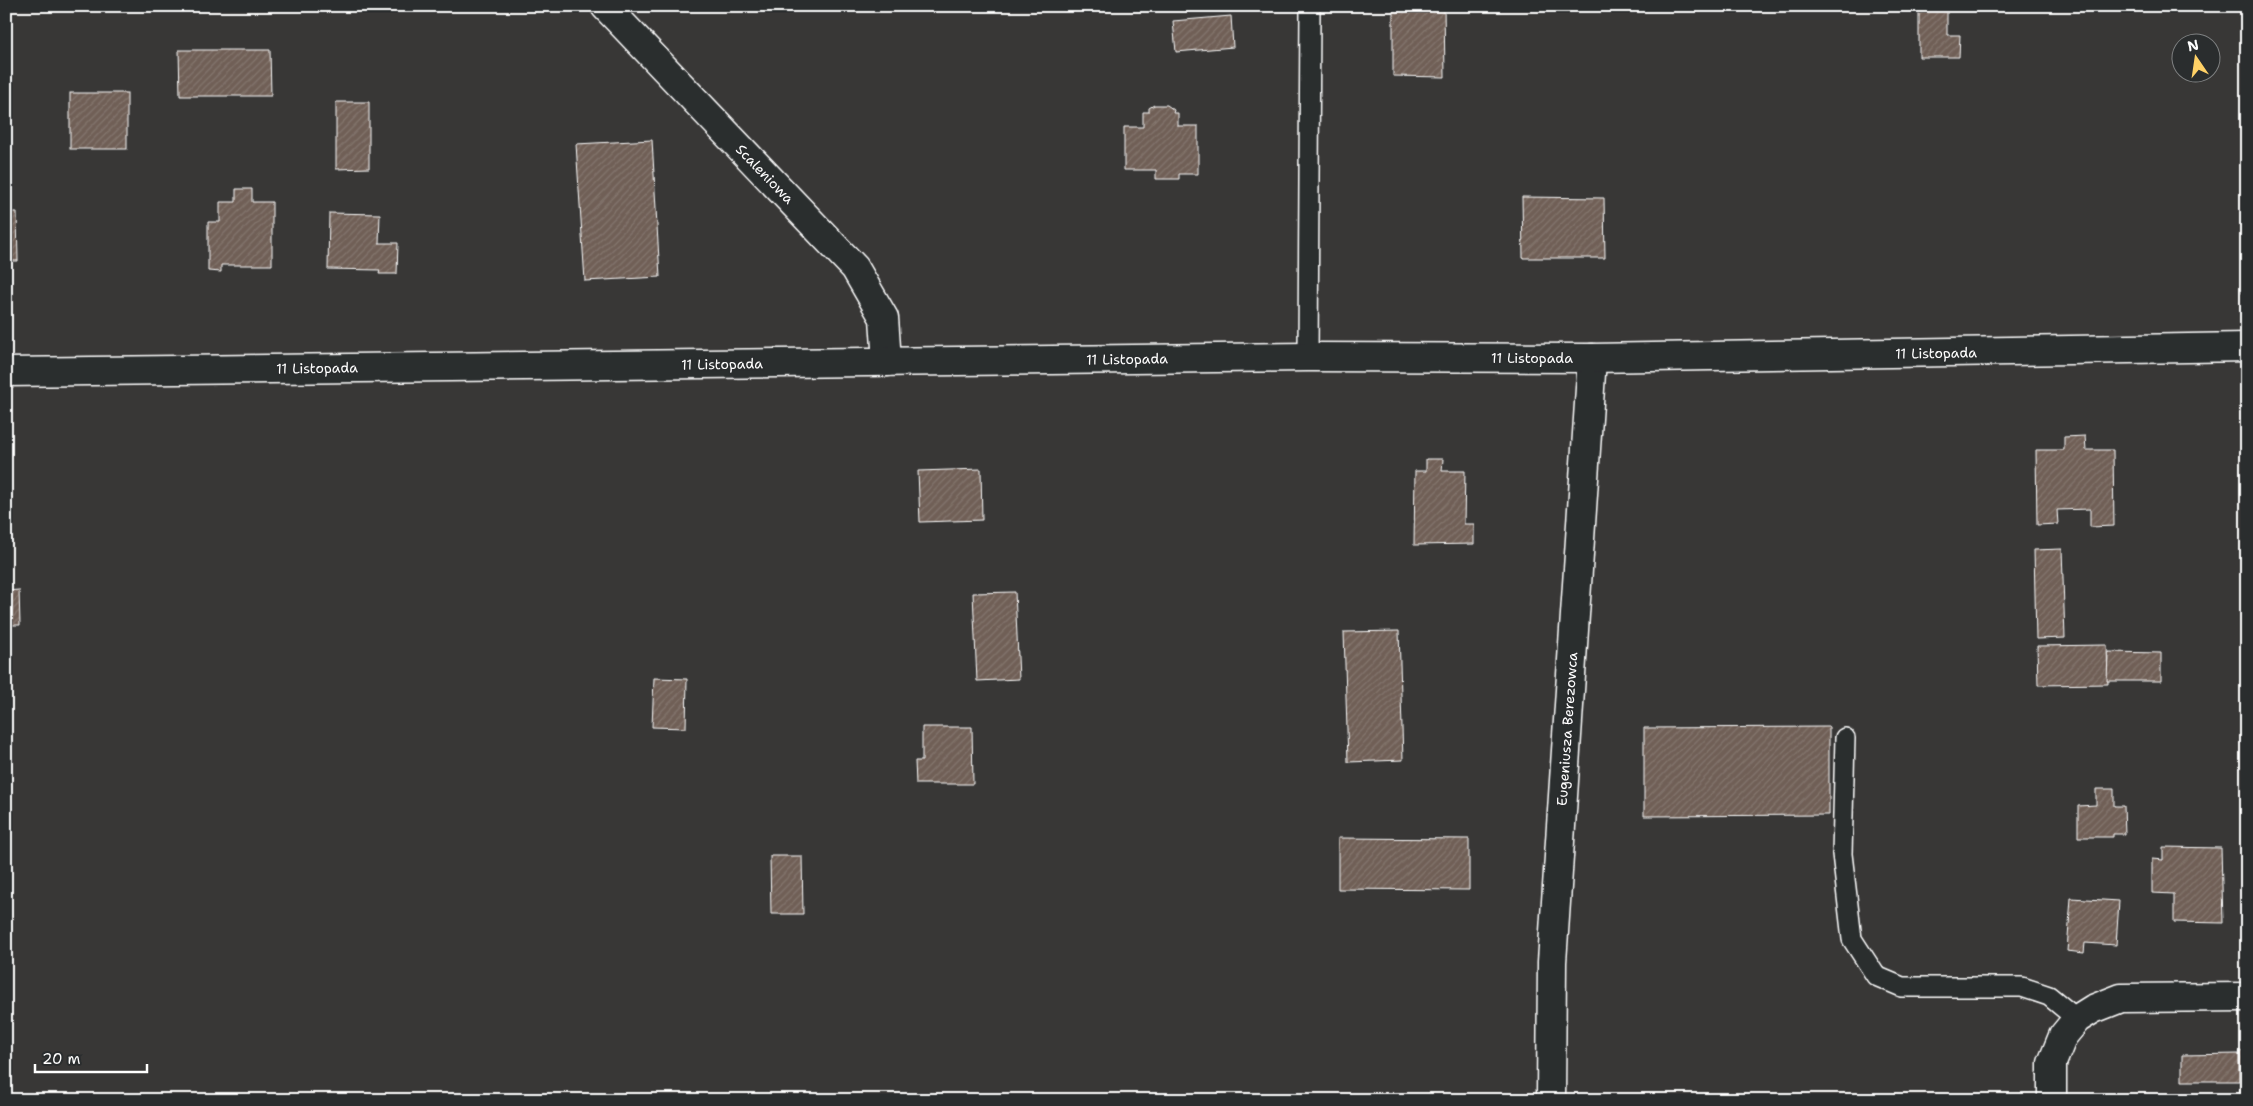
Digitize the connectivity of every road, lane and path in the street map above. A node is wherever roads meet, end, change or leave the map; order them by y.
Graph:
1 (605, 6) edge
2 (1310, 6) edge
3 (2241, 292) dead end
4 (2247, 292) edge
5 (2247, 347) edge
6 (1308, 357) junction
7 (1592, 358) junction
8 (887, 362) junction
9 (6, 372) edge
10 (1845, 738) dead end
11 (2247, 997) edge
12 (2077, 1019) junction
13 (1551, 1100) edge
14 (2052, 1100) edge

1 - 8 main road, Scaleniowa
2 - 6 lane
3 - 4 path
5 - 7 main road, 11 Listopada
6 - 7 main road, 11 Listopada
6 - 8 main road, 11 Listopada
7 - 13 main road, Eugeniusza Berezowca
8 - 9 main road, 11 Listopada
10 - 12 lane
11 - 12 main road
12 - 14 main road

